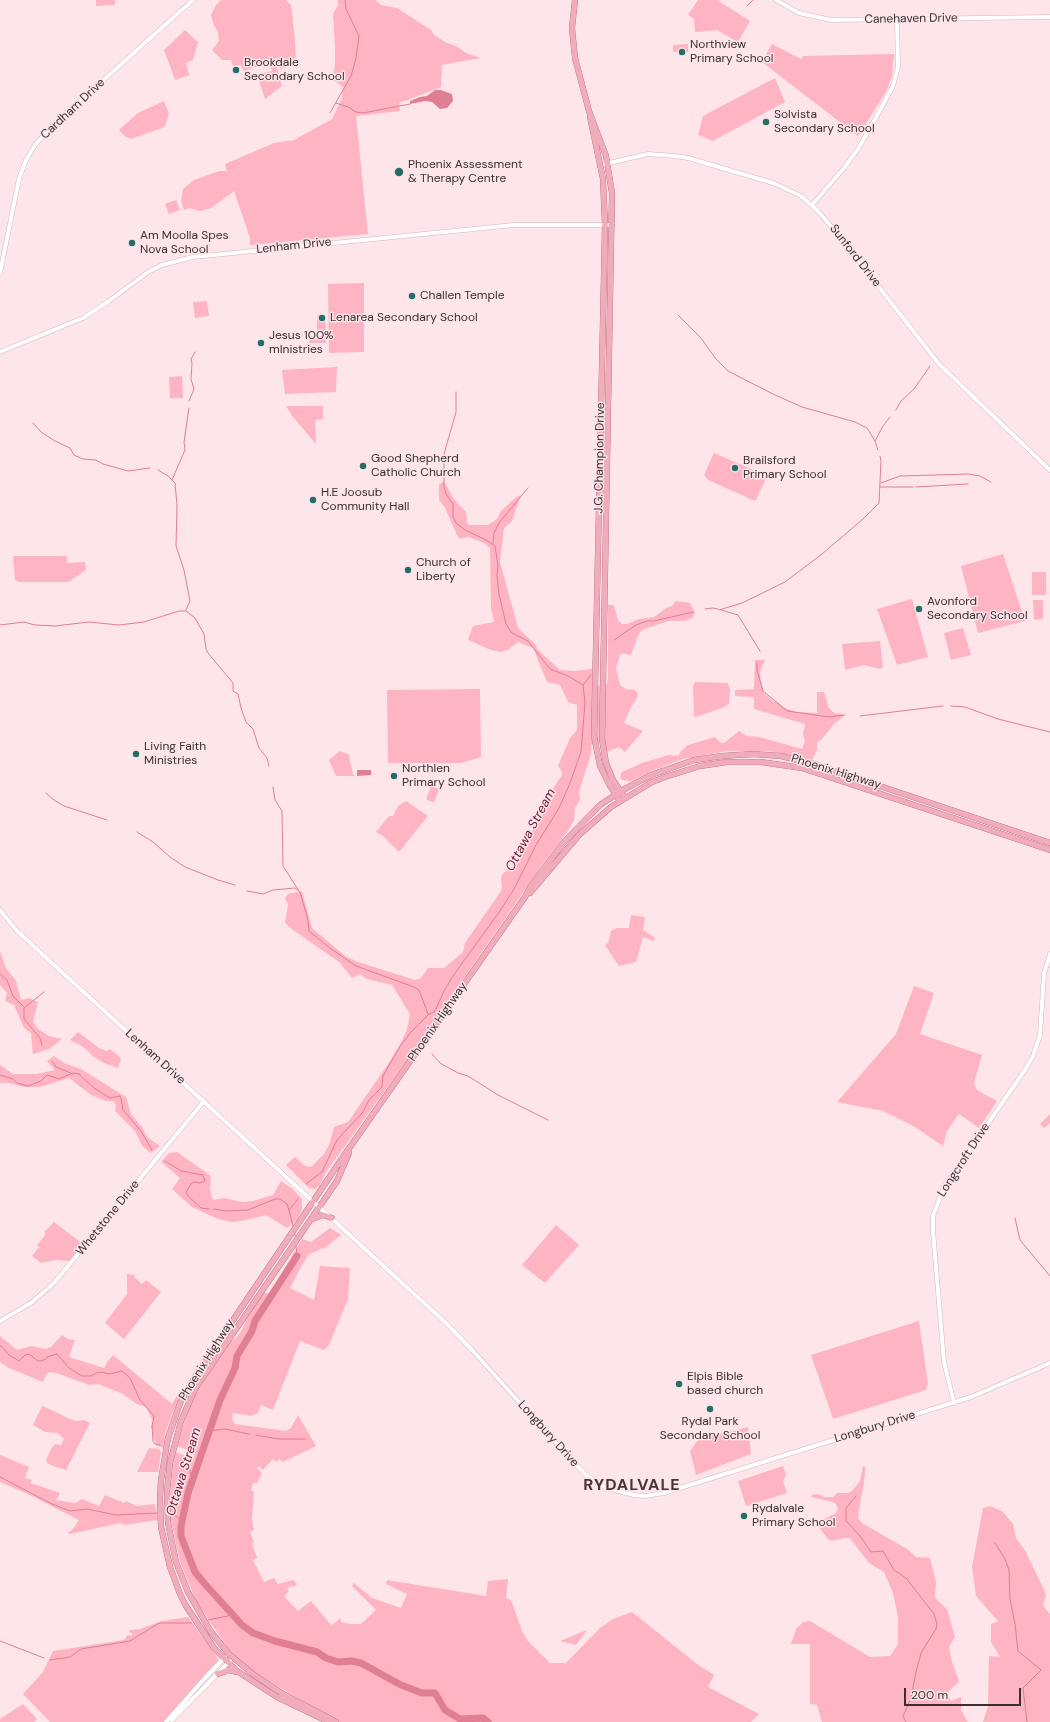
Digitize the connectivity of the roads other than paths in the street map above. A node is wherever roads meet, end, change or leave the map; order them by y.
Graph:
1 (193, 0) edge
2 (575, 0) edge
3 (776, 0) edge
4 (1050, 17) edge
5 (898, 18) junction
6 (589, 110) junction
7 (608, 163) junction
8 (600, 165) junction
9 (812, 205) junction
10 (605, 225) junction
11 (612, 225) junction
12 (0, 273) edge
13 (0, 352) edge
14 (1050, 470) edge
15 (613, 780) junction
16 (635, 783) junction
17 (618, 793) junction
18 (623, 799) junction
19 (1050, 842) edge
20 (1050, 850) edge
21 (525, 897) junction
22 (0, 910) edge
23 (1050, 954) edge
24 (204, 1101) junction
25 (351, 1147) junction
26 (314, 1201) junction
27 (319, 1207) junction
28 (332, 1218) junction
29 (309, 1221) junction
30 (0, 1321) edge
31 (1050, 1363) edge
32 (954, 1403) junction
33 (231, 1656) junction
34 (226, 1661) junction
35 (218, 1674) junction
36 (243, 1675) junction
37 (166, 1722) edge
38 (170, 1722) edge
39 (329, 1722) edge
40 (336, 1722) edge

1 - 12 street, Cardham Drive
2 - 6 main road, J.G. Champion Drive
3 - 5 street, Canehaven Drive
4 - 5 street, Canehaven Drive
5 - 9 street
6 - 7 main road, J.G. Champion Drive
6 - 8 main road, J.G. Champion Drive
7 - 8 street, Sunford Drive
7 - 9 street, Sunford Drive
7 - 11 main road, J.G. Champion Drive
8 - 10 main road, J.G. Champion Drive
9 - 14 street, Sunford Drive
10 - 11 street, Lenham Drive
10 - 13 street, Lenham Drive
10 - 17 main road, J.G. Champion Drive
11 - 15 main road, J.G. Champion Drive
15 - 16 main road
15 - 17 main road, J.G. Champion Drive
16 - 17 main road, Phoenix Highway
16 - 19 main road, Phoenix Highway
17 - 18 main road, J.G. Champion Drive
17 - 21 main road, Phoenix Highway
18 - 20 main road, Phoenix Highway
18 - 21 main road, Phoenix Highway
21 - 25 main road, Phoenix Highway
22 - 24 street, Lenham Drive
23 - 32 street, Longcroft Drive
24 - 26 street, Lenham Drive
24 - 30 street, Whetstone Drive
25 - 26 main road, Phoenix Highway
25 - 27 main road, Phoenix Highway
26 - 27 street, Longbury Drive
26 - 34 main road, Phoenix Highway
27 - 28 street, Longbury Drive
27 - 29 main road, Phoenix Highway
28 - 29 main road
28 - 32 street, Longbury Drive
29 - 33 main road, Phoenix Highway
31 - 32 street, Longbury Drive
33 - 34 street
33 - 40 main road, Phoenix Highway
34 - 35 street
34 - 36 main road, Phoenix Highway
34 - 37 street
35 - 36 main road
35 - 38 street
36 - 39 main road, Phoenix Highway

